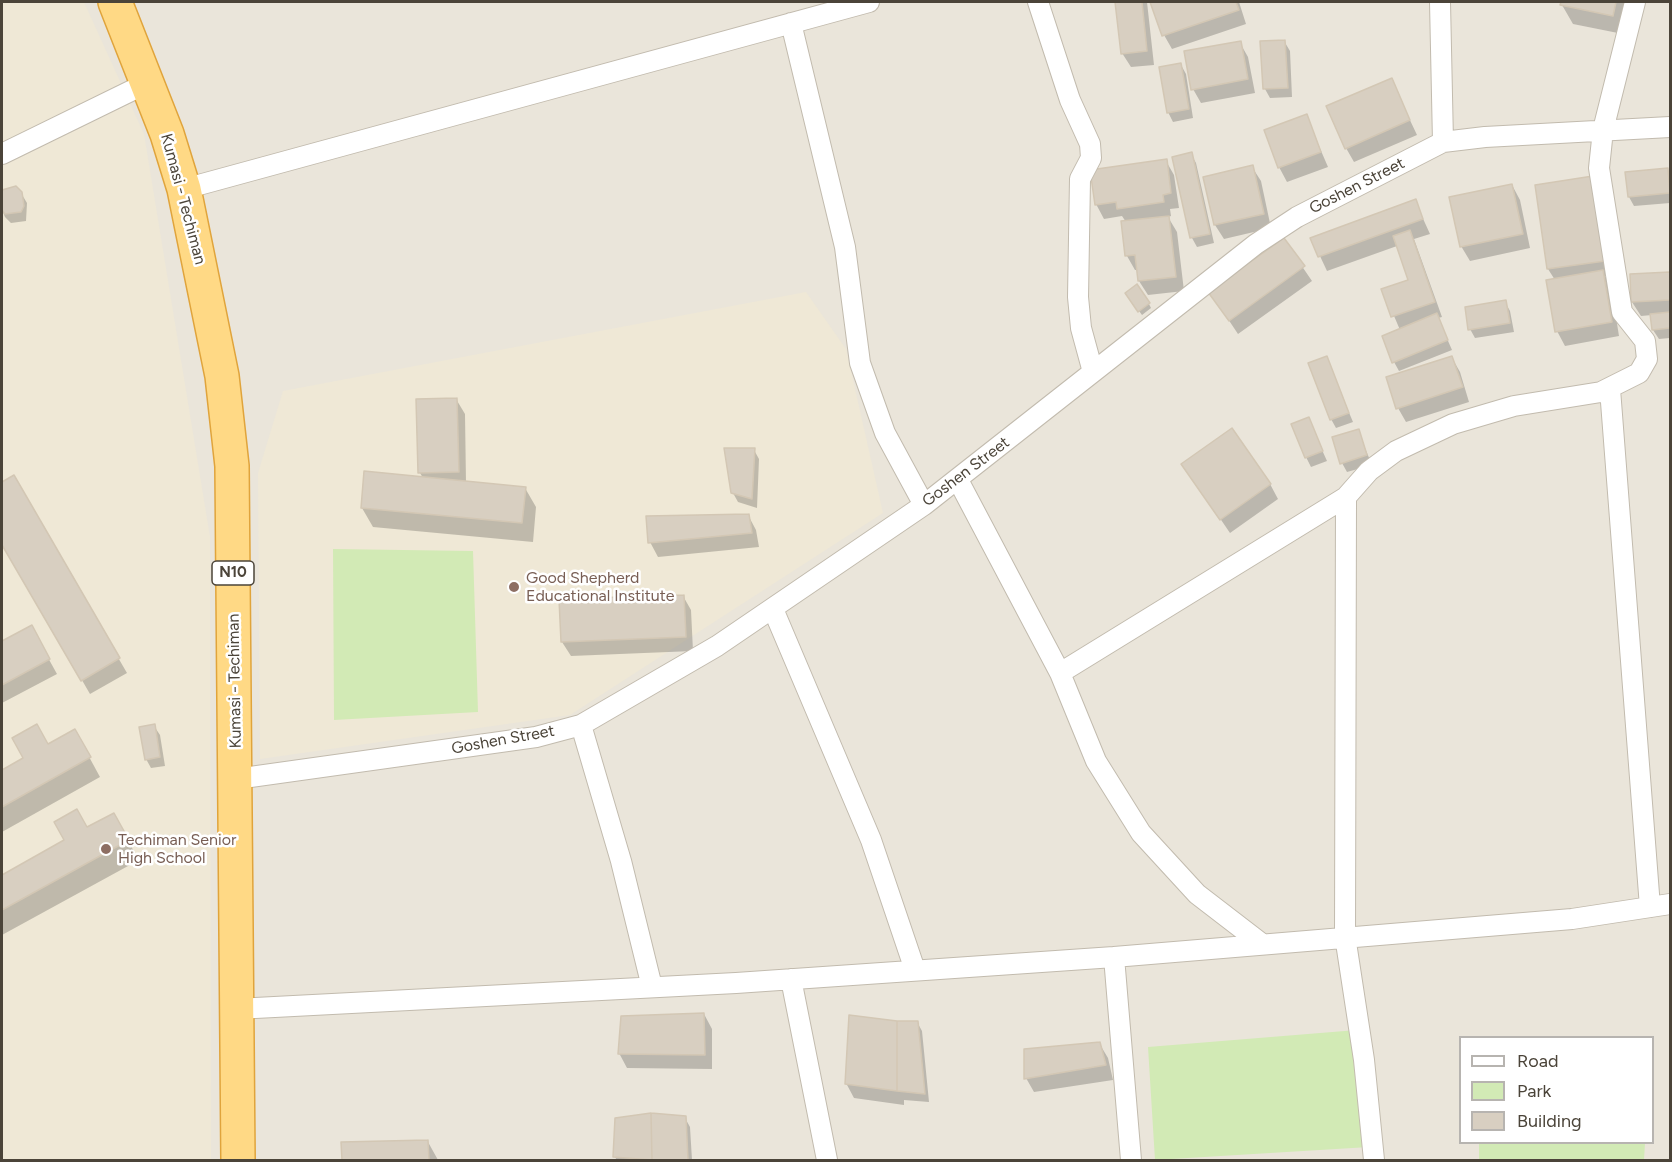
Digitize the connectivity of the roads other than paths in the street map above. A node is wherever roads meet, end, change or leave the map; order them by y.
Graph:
1 (115, 2) edge
2 (869, 2) edge
3 (1038, 2) edge
4 (1440, 2) edge
5 (1635, 2) edge
6 (791, 23) junction
7 (147, 83) junction
8 (1671, 127) edge
9 (1603, 130) junction
10 (1443, 142) junction
11 (2, 154) edge
12 (184, 189) junction
13 (1093, 372) junction
14 (1610, 389) junction
15 (958, 480) junction
16 (1346, 497) junction
17 (924, 505) junction
18 (773, 609) junction
19 (1060, 673) junction
20 (581, 724) junction
21 (236, 779) junction
22 (1671, 904) edge
23 (1650, 907) junction
24 (1344, 936) junction
25 (1262, 944) junction
26 (1114, 957) junction
27 (915, 970) junction
28 (791, 979) junction
29 (652, 987) junction
30 (236, 1009) junction
31 (237, 1161) edge
32 (827, 1161) edge
33 (1131, 1161) edge
34 (1374, 1161) edge

1 - 7 highway, Kumasi - Techiman / N10
2 - 6 street
3 - 13 street
4 - 10 street
5 - 9 street
6 - 12 street
6 - 17 street
7 - 11 street
7 - 12 highway, Kumasi - Techiman / N10
8 - 9 street, Goshen Street
9 - 10 street, Goshen Street
9 - 14 street
10 - 13 street, Goshen Street
12 - 21 highway, Kumasi - Techiman / N10
13 - 15 street, Goshen Street
14 - 16 street
14 - 23 street
15 - 17 street, Goshen Street
15 - 19 street
16 - 19 street
16 - 24 street
17 - 18 street, Goshen Street
18 - 20 street, Goshen Street
18 - 27 street
19 - 25 street
20 - 21 street, Goshen Street
20 - 29 street
21 - 30 highway, Kumasi - Techiman / N10
22 - 23 street
23 - 24 street
24 - 25 street
24 - 34 street
25 - 26 street
26 - 27 street
26 - 33 street
27 - 28 street
28 - 29 street
28 - 32 street
29 - 30 street
30 - 31 highway, Kumasi - Techiman / N10

